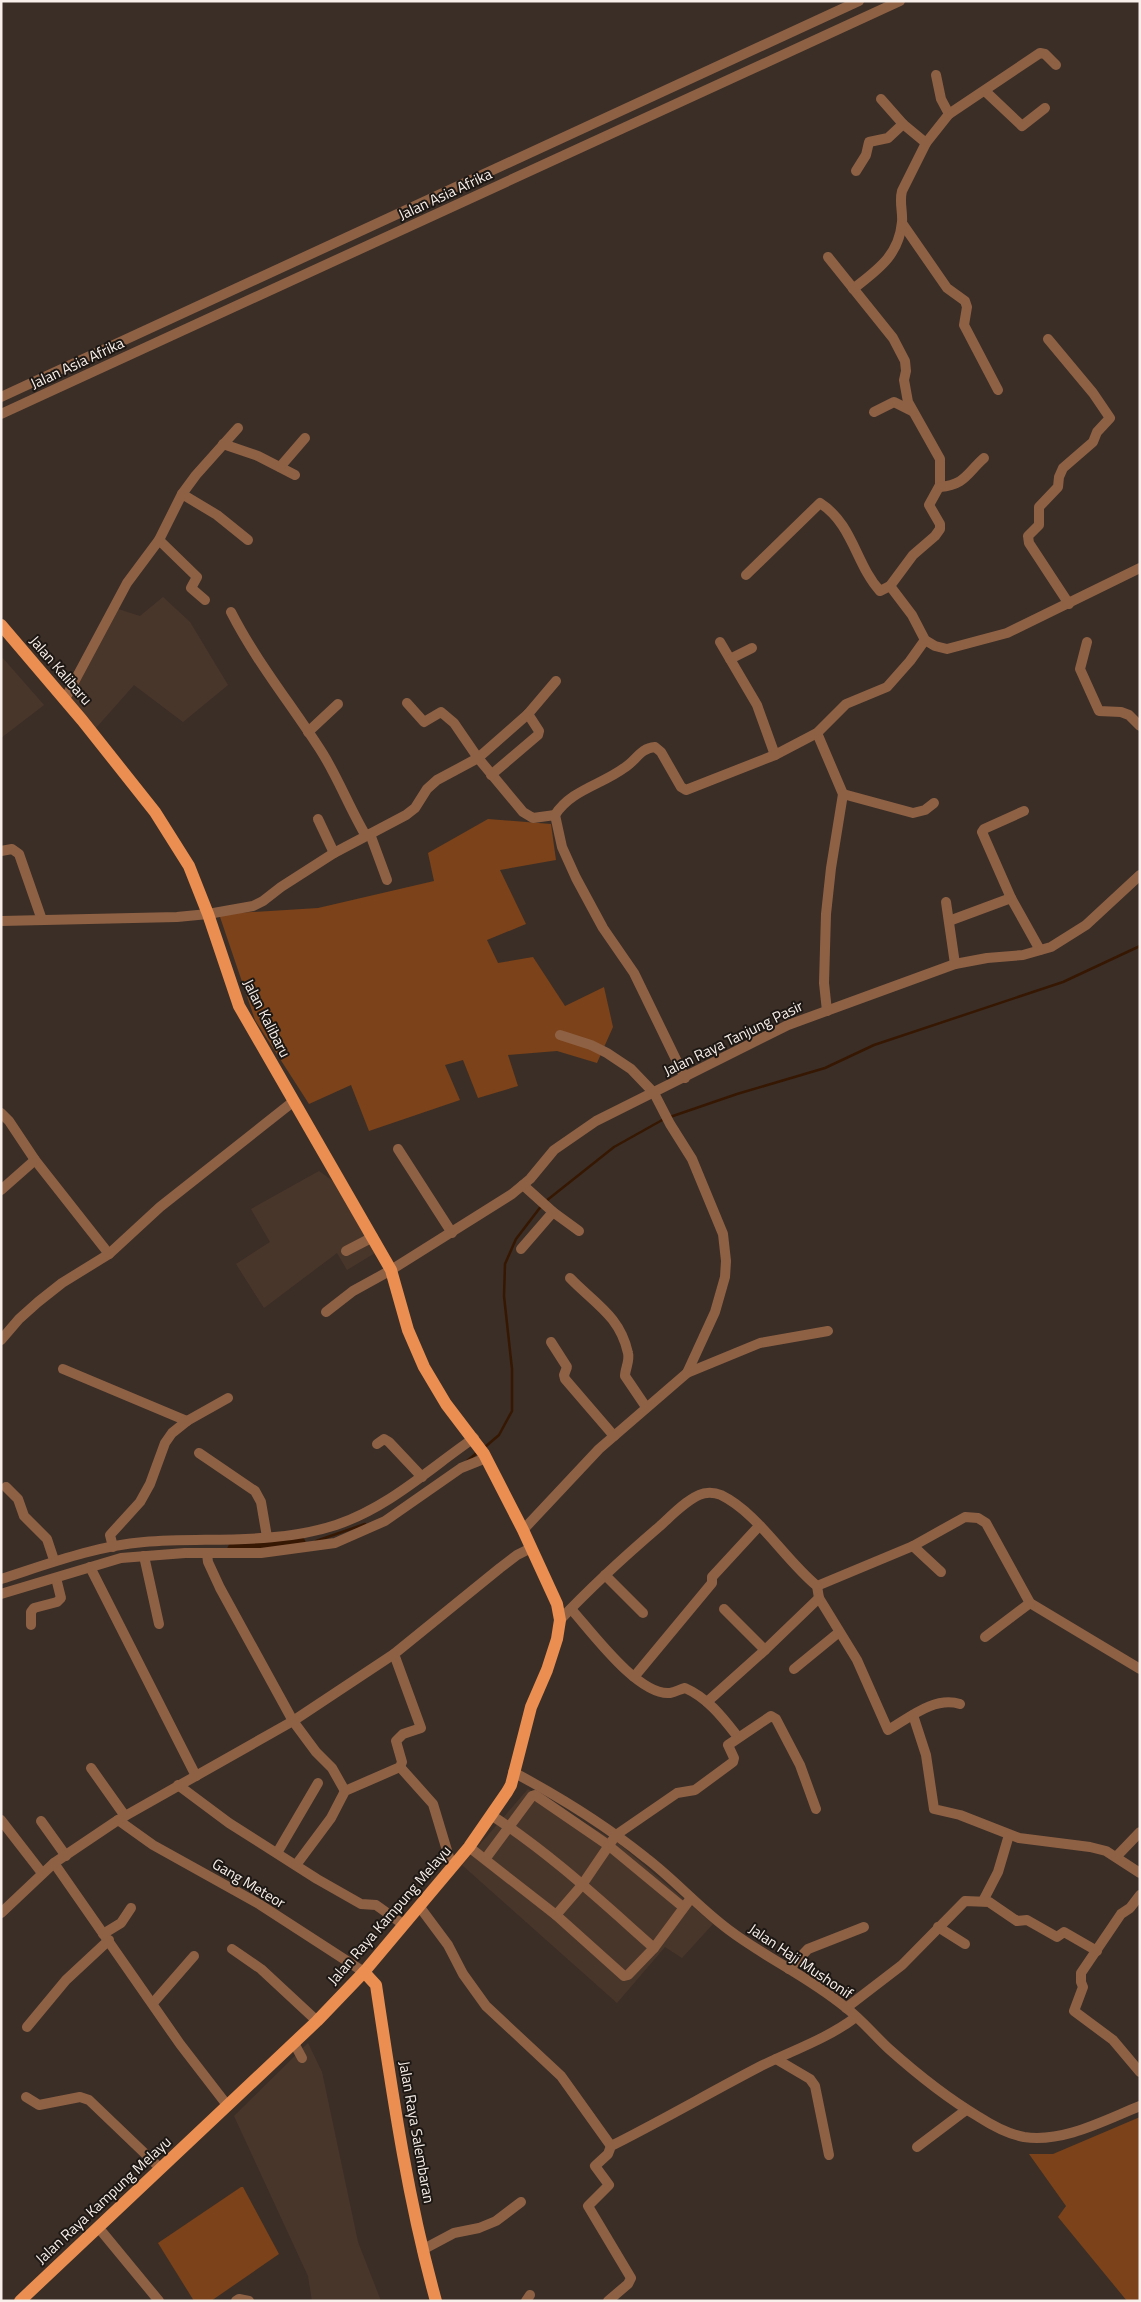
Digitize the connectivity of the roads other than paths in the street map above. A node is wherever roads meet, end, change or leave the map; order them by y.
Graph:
1 (859, 1) edge
2 (900, 1) edge
3 (1056, 65) dead end
4 (936, 75) dead end
5 (985, 91) junction
6 (881, 99) dead end
7 (1045, 108) dead end
8 (949, 114) junction
9 (902, 124) junction
10 (926, 143) junction
11 (856, 171) dead end
12 (902, 223) junction
13 (828, 257) dead end
14 (853, 289) junction
15 (1048, 339) dead end
16 (998, 390) dead end
17 (1, 397) edge
18 (874, 412) dead end
19 (912, 412) junction
20 (1, 414) edge
21 (238, 428) dead end
22 (305, 438) dead end
23 (223, 444) junction
24 (984, 458) dead end
25 (280, 467) junction
26 (295, 475) dead end
27 (940, 487) junction
28 (182, 494) junction
29 (160, 540) junction
30 (248, 540) dead end
31 (1140, 568) edge
32 (746, 575) dead end
33 (890, 586) junction
34 (205, 600) dead end
35 (1069, 604) junction
36 (231, 612) dead end
37 (1, 626) edge
38 (925, 640) junction
39 (720, 642) dead end
40 (1088, 642) dead end
41 (752, 648) dead end
42 (730, 659) junction
43 (556, 681) dead end
44 (65, 700) junction
45 (407, 703) dead end
46 (338, 704) dead end
47 (528, 714) junction
48 (1140, 726) edge
49 (308, 732) junction
50 (817, 733) junction
51 (775, 755) junction
52 (478, 758) junction
53 (491, 775) junction
54 (843, 794) junction
55 (934, 803) dead end
56 (1024, 812) dead end
57 (555, 815) junction
58 (318, 819) dead end
59 (368, 835) junction
60 (1, 851) edge
61 (334, 853) junction
62 (1140, 875) edge
63 (387, 880) dead end
64 (1012, 898) junction
65 (946, 902) dead end
66 (208, 914) junction
67 (42, 920) junction
68 (1, 921) edge
69 (949, 921) junction
70 (1040, 950) junction
71 (956, 964) junction
72 (827, 1011) junction
73 (560, 1035) dead end
74 (685, 1078) junction
75 (655, 1096) junction
76 (294, 1101) junction
77 (1, 1113) edge
78 (398, 1149) dead end
79 (35, 1160) junction
80 (523, 1185) junction
81 (1, 1190) edge
82 (550, 1210) junction
83 (579, 1231) dead end
84 (452, 1233) junction
85 (372, 1237) junction
86 (521, 1249) dead end
87 (346, 1252) dead end
88 (109, 1254) junction
89 (391, 1270) junction
90 (570, 1278) dead end
91 (326, 1312) dead end
92 (828, 1331) dead end
93 (1, 1340) edge
94 (552, 1342) dead end
95 (63, 1369) dead end
96 (687, 1373) junction
97 (228, 1398) dead end
98 (646, 1407) junction
99 (187, 1421) junction
100 (614, 1436) junction
101 (377, 1444) dead end
102 (480, 1448) junction
103 (199, 1453) dead end
104 (422, 1477) junction
105 (6, 1487) dead end
106 (759, 1526) junction
107 (523, 1530) junction
108 (267, 1537) junction
109 (913, 1546) junction
110 (113, 1547) junction
111 (531, 1548) junction
112 (207, 1554) junction
113 (144, 1556) junction
114 (54, 1560) junction
115 (90, 1568) junction
116 (942, 1572) dead end
117 (605, 1575) junction
118 (56, 1578) junction
119 (1, 1579) edge
120 (817, 1586) junction
121 (1, 1594) edge
122 (819, 1598) junction
123 (1030, 1603) junction
124 (724, 1608) dead end
125 (571, 1609) junction
126 (643, 1613) dead end
127 (560, 1620) junction
128 (159, 1624) dead end
129 (31, 1625) dead end
130 (838, 1633) junction
131 (986, 1638) dead end
132 (765, 1650) junction
133 (394, 1654) junction
134 (1140, 1669) edge
135 (794, 1670) dead end
136 (634, 1677) junction
137 (707, 1702) junction
138 (960, 1704) dead end
139 (913, 1715) junction
140 (293, 1721) junction
141 (738, 1737) junction
142 (400, 1767) junction
143 (91, 1768) dead end
144 (513, 1772) junction
145 (196, 1776) junction
146 (318, 1783) dead end
147 (178, 1785) junction
148 (345, 1791) junction
149 (816, 1809) dead end
150 (492, 1815) junction
151 (122, 1818) junction
152 (1, 1820) edge
153 (41, 1821) dead end
154 (509, 1827) junction
155 (1140, 1832) edge
156 (616, 1835) junction
157 (1009, 1835) junction
158 (608, 1845) junction
159 (469, 1847) junction
160 (277, 1853) junction
161 (66, 1856) junction
162 (486, 1858) junction
163 (1116, 1858) junction
164 (54, 1863) junction
165 (296, 1865) junction
166 (452, 1867) junction
167 (42, 1873) junction
168 (1140, 1873) edge
169 (582, 1885) junction
170 (1140, 1895) edge
171 (691, 1898) junction
172 (983, 1901) junction
173 (419, 1906) junction
174 (683, 1906) junction
175 (131, 1908) dead end
176 (1, 1913) edge
177 (556, 1915) junction
178 (404, 1925) junction
179 (864, 1927) dead end
180 (938, 1927) junction
181 (106, 1937) junction
182 (965, 1944) dead end
183 (232, 1948) dead end
184 (654, 1948) junction
185 (1096, 1951) junction
186 (194, 1956) dead end
187 (789, 1969) junction
188 (364, 1972) junction
189 (153, 2002) junction
190 (846, 2008) junction
191 (856, 2016) junction
192 (318, 2021) junction
193 (27, 2027) dead end
194 (294, 2043) junction
195 (302, 2058) dead end
196 (776, 2059) junction
197 (1140, 2072) edge
198 (26, 2097) dead end
199 (227, 2105) junction
200 (1140, 2106) edge
201 (966, 2110) junction
202 (611, 2146) junction
203 (917, 2147) dead end
204 (829, 2155) dead end
205 (160, 2168) junction
206 (521, 2202) dead end
207 (98, 2227) junction
208 (422, 2250) junction
209 (20, 2301) edge
210 (159, 2301) edge
211 (236, 2301) edge
212 (249, 2301) edge
213 (436, 2301) edge
214 (608, 2301) edge

1 - 17 street, Jalan Asia Afrika
2 - 20 street, Jalan Asia Afrika
3 - 5 street
4 - 8 street
5 - 7 street
5 - 8 street
6 - 9 street
8 - 10 street
9 - 10 street
9 - 11 street
10 - 12 street
12 - 14 street
12 - 16 street
13 - 14 street
14 - 19 street
15 - 35 street
18 - 19 street
19 - 27 street
21 - 23 street
22 - 25 street
23 - 25 street
23 - 28 street
24 - 27 street
25 - 26 street
27 - 33 street
28 - 29 street
28 - 30 street
29 - 34 street
29 - 44 street
31 - 35 street
32 - 33 street
33 - 38 street
35 - 38 street
36 - 49 street
37 - 44 main road, Jalan Kalibaru
38 - 50 street
39 - 42 street
40 - 48 street
41 - 42 street
42 - 51 street
43 - 47 street
44 - 66 main road, Jalan Kalibaru
45 - 52 street
46 - 49 street
47 - 52 street
47 - 53 street
49 - 59 street
50 - 51 street
50 - 54 street
51 - 57 street
52 - 53 street
52 - 59 street
53 - 57 street
54 - 55 street
54 - 72 street
56 - 64 street
57 - 74 street
58 - 61 street
59 - 61 street
59 - 63 street
60 - 67 street
61 - 66 street
62 - 70 street, Jalan Raya Tanjung Pasir
64 - 69 street
64 - 70 street
65 - 69 street
66 - 67 street
66 - 76 main road, Jalan Kalibaru
67 - 68 street
69 - 71 street
70 - 71 street, Jalan Raya Tanjung Pasir
71 - 72 street, Jalan Raya Tanjung Pasir
72 - 74 street, Jalan Raya Tanjung Pasir
73 - 75 street
74 - 75 street, Jalan Raya Tanjung Pasir
75 - 80 street, Jalan Raya Tanjung Pasir
75 - 96 street
76 - 85 main road, Jalan Kalibaru
76 - 88 street
77 - 79 street
78 - 84 street
79 - 81 street
79 - 88 street
80 - 82 street
80 - 84 street, Jalan Raya Tanjung Pasir
82 - 83 street
82 - 86 street
84 - 89 street, Jalan Raya Tanjung Pasir
85 - 87 street
85 - 89 main road, Jalan Kalibaru
88 - 93 street
89 - 91 street, Jalan Raya Tanjung Pasir
89 - 102 main road, Jalan Kalibaru
90 - 98 street
92 - 96 street
94 - 100 street
95 - 99 street
96 - 98 street
97 - 99 street
98 - 100 street
99 - 110 street
100 - 107 street
101 - 104 street
102 - 104 street
102 - 107 main road, Jalan Raya Kampung Melayu
102 - 112 street
103 - 108 street
104 - 108 street
105 - 114 street
106 - 117 street
106 - 120 street
106 - 136 street
107 - 111 main road, Jalan Raya Kampung Melayu
108 - 110 street
109 - 116 street
109 - 120 street
109 - 123 street
110 - 114 street
111 - 127 main road, Jalan Raya Kampung Melayu
111 - 133 street
112 - 113 street
112 - 140 street
113 - 115 street
113 - 128 street
114 - 119 street
115 - 118 street
115 - 145 street
117 - 125 street
117 - 126 street
118 - 121 street
118 - 129 street
120 - 122 street
122 - 130 street
122 - 132 street
123 - 131 street
123 - 134 street
124 - 132 street
125 - 127 street
125 - 136 street
127 - 144 main road, Jalan Raya Kampung Melayu
130 - 135 street
130 - 139 street
132 - 137 street
133 - 140 street
133 - 142 street
136 - 137 street
137 - 141 street
138 - 139 street
139 - 157 street
140 - 145 street
140 - 148 street
141 - 149 street
141 - 156 street
142 - 148 street
142 - 166 street
143 - 151 street, Gang Meteor
144 - 150 main road, Jalan Raya Kampung Melayu
144 - 156 street, Jalan Haji Mushonif
145 - 147 street
146 - 160 street
147 - 151 street
147 - 160 street
148 - 165 street
150 - 154 street
150 - 159 main road, Jalan Raya Kampung Melayu
151 - 161 street
151 - 188 street, Gang Meteor
152 - 167 street
153 - 161 street
154 - 158 street
154 - 162 street
154 - 169 street
155 - 163 street
156 - 158 street
156 - 171 street, Jalan Haji Mushonif
157 - 163 street
157 - 172 street
158 - 169 street
158 - 174 street
159 - 162 street
159 - 166 main road, Jalan Raya Kampung Melayu
160 - 165 street
161 - 164 street
162 - 177 street
163 - 168 street
164 - 167 street
164 - 181 street
165 - 178 street
166 - 173 main road, Jalan Raya Kampung Melayu
167 - 176 street
169 - 177 street
169 - 184 street
170 - 185 street
171 - 174 street
171 - 187 street, Jalan Haji Mushonif
172 - 180 street
172 - 185 street
173 - 178 main road, Jalan Raya Kampung Melayu
173 - 202 street
174 - 184 street
175 - 181 street
177 - 184 street
178 - 188 main road, Jalan Raya Kampung Melayu
179 - 187 street
180 - 182 street
180 - 190 street
181 - 189 street
181 - 193 street
183 - 192 street
185 - 197 street
186 - 189 street
187 - 190 street, Jalan Haji Mushonif
188 - 192 main road, Jalan Raya Kampung Melayu
188 - 208 main road, Jalan Raya Salembaran
189 - 199 street
190 - 191 street, Jalan Haji Mushonif
191 - 196 street
191 - 201 street, Jalan Haji Mushonif
192 - 194 main road, Jalan Raya Kampung Melayu
194 - 195 street
194 - 199 main road, Jalan Raya Kampung Melayu
196 - 202 street
196 - 204 street
198 - 205 street
199 - 205 main road, Jalan Raya Kampung Melayu
200 - 201 street, Jalan Haji Mushonif
201 - 203 street
202 - 214 street
205 - 207 main road, Jalan Raya Kampung Melayu
206 - 208 street
207 - 209 main road, Jalan Raya Kampung Melayu
207 - 210 street
208 - 213 main road, Jalan Raya Salembaran
211 - 212 street

